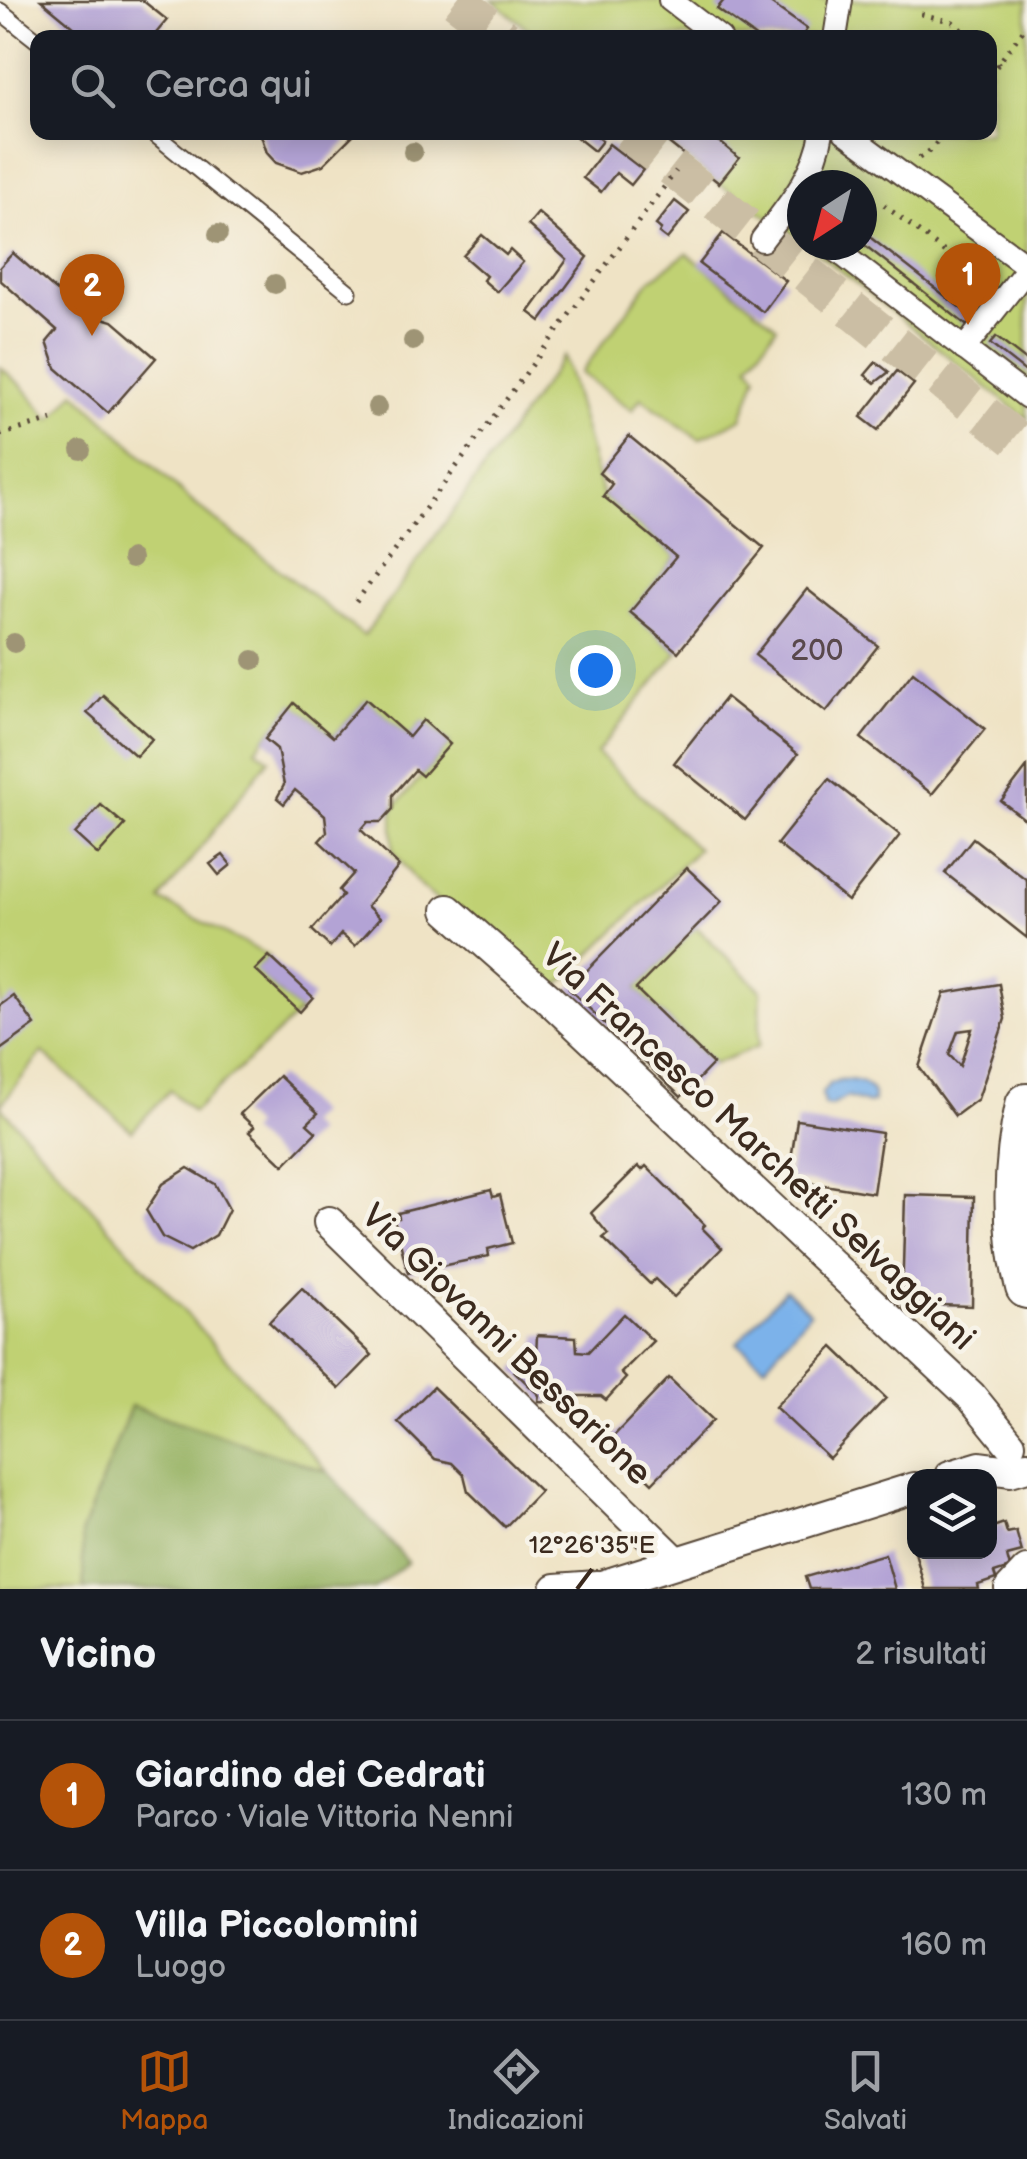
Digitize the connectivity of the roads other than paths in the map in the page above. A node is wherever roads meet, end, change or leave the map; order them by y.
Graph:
1 (670, 0) edge
2 (840, 0) edge
3 (0, 10) edge
4 (709, 30) edge
5 (835, 30) edge
6 (30, 34) edge
7 (162, 140) edge
8 (821, 140) edge
9 (856, 140) edge
10 (782, 223) edge
11 (849, 260) edge
12 (1027, 268) edge
13 (350, 292) dead end
14 (964, 349) junction
15 (1027, 397) edge
16 (448, 910) dead end
17 (1027, 1105) edge
18 (328, 1222) dead end
19 (1027, 1287) edge
20 (1021, 1450) edge
21 (997, 1471) edge
22 (907, 1490) edge
23 (676, 1562) junction
24 (1027, 1572) edge
25 (634, 1582) edge
26 (595, 1588) edge
27 (556, 1589) edge
28 (1010, 1589) edge

1 - 4 street
2 - 5 street
3 - 6 lane
7 - 13 lane
8 - 10 street
9 - 12 street
11 - 14 street
12 - 14 street
14 - 15 street
16 - 20 street, Via Francesco Marchetti Selvaggiani
17 - 19 main road
18 - 23 street, Via Giovanni Bessarione
20 - 21 street
22 - 23 street
23 - 25 street
24 - 28 street
25 - 26 street
26 - 27 street

